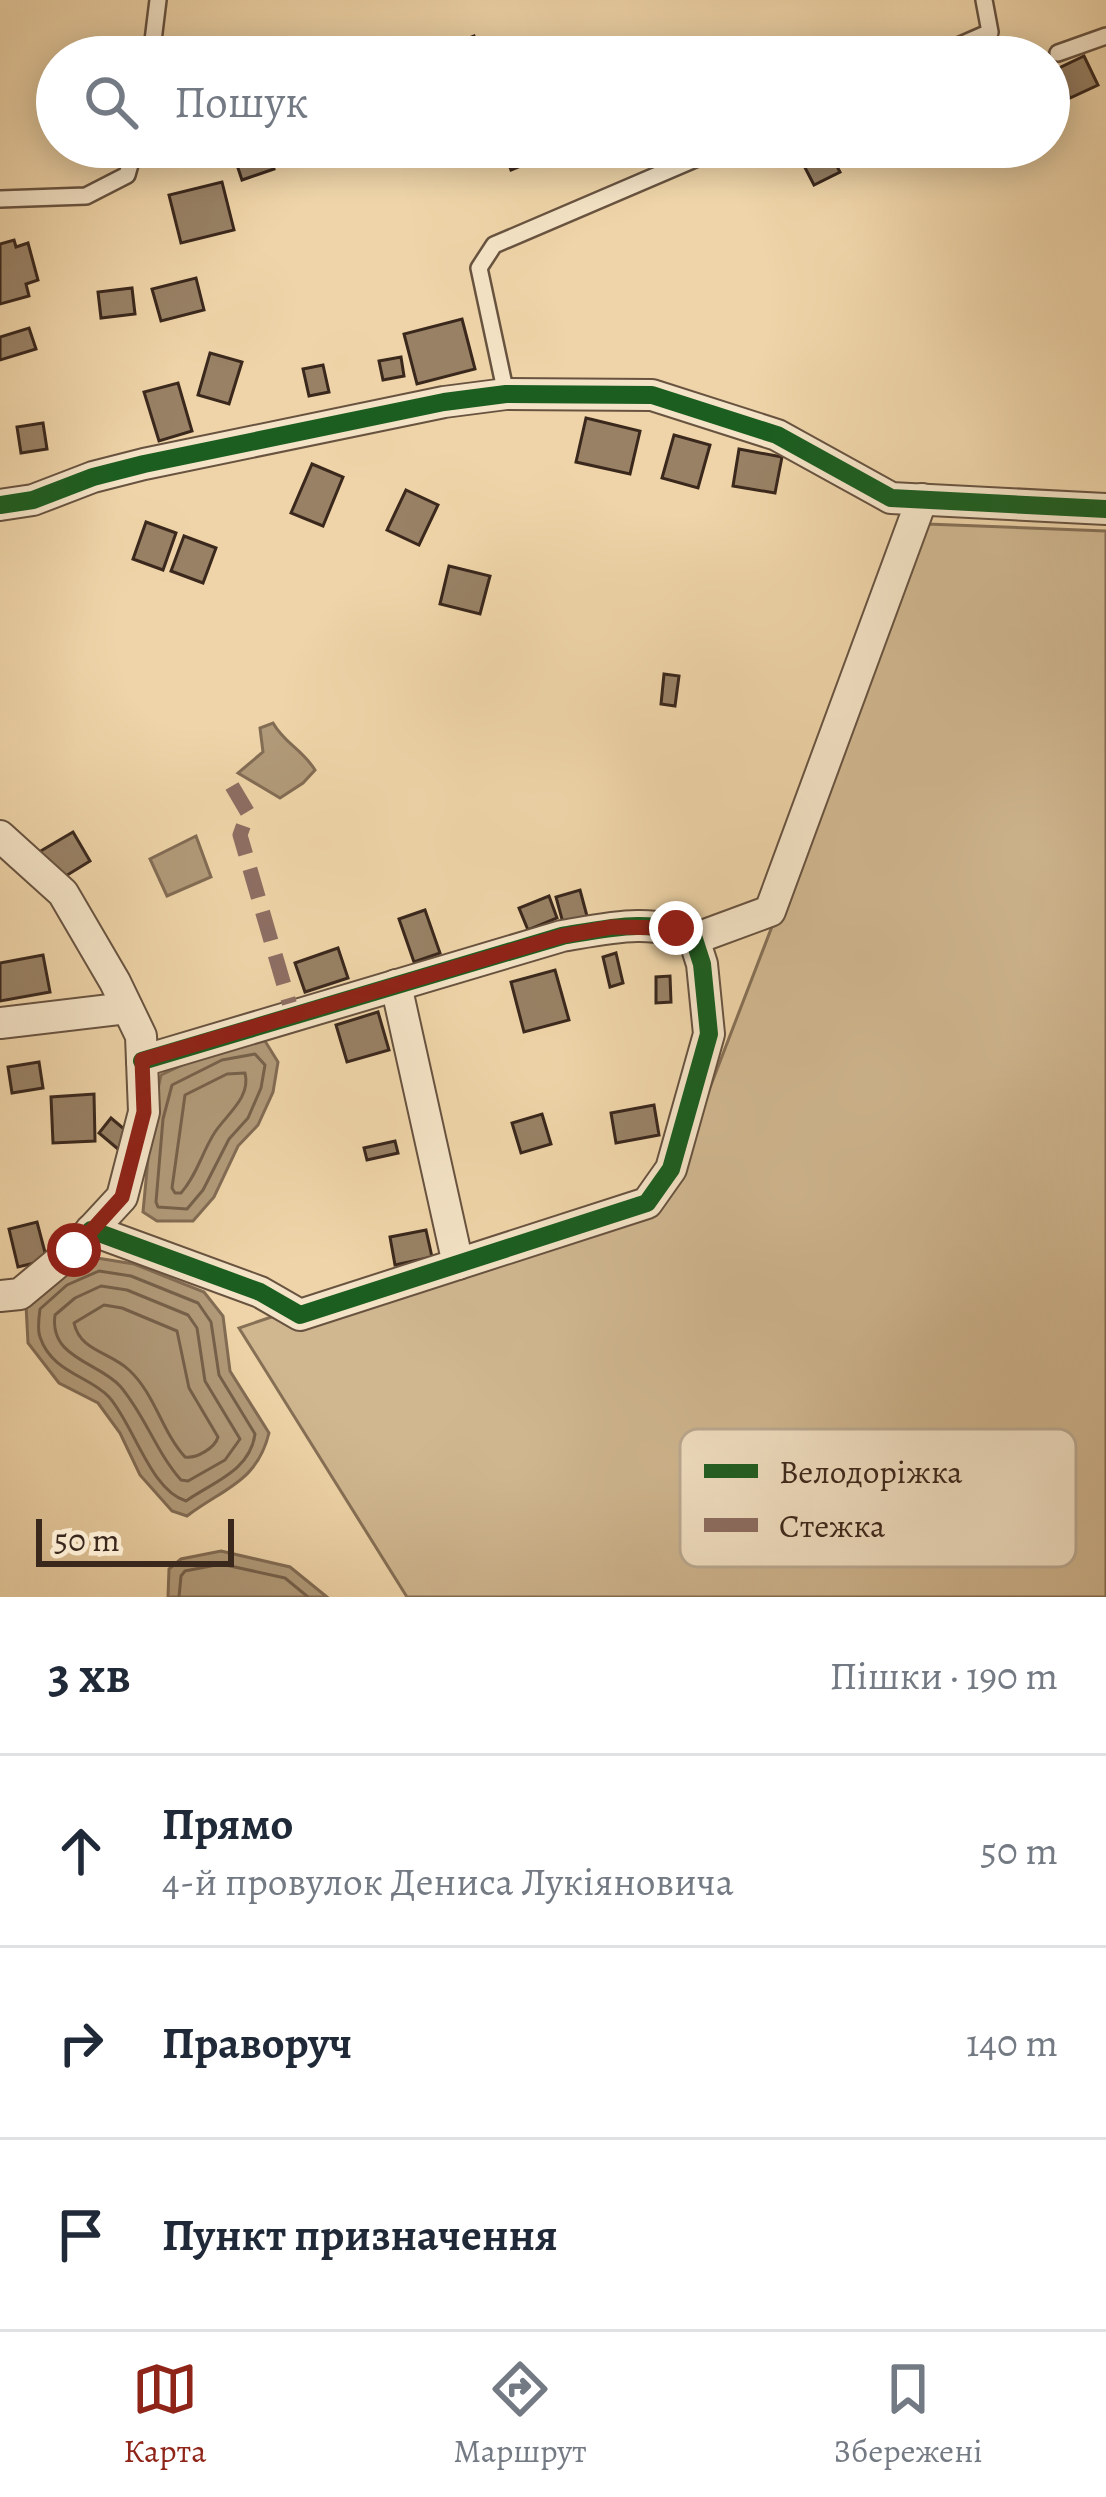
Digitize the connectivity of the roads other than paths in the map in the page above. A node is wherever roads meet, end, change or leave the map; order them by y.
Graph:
1 (158, 0) edge
2 (984, 0) edge
3 (154, 36) edge
4 (981, 36) edge
5 (1106, 36) edge
6 (1070, 49) edge
7 (129, 168) edge
8 (674, 168) edge
9 (0, 199) edge
10 (506, 394) junction
11 (922, 499) junction
12 (0, 505) edge
13 (1106, 509) edge
14 (0, 836) edge
15 (694, 939) junction
16 (396, 985) junction
17 (128, 1008) junction
18 (0, 1023) edge
19 (142, 1060) junction
20 (91, 1230) junction
21 (458, 1264) junction
22 (10, 1295) edge

1 - 3 lane
2 - 4 lane
5 - 6 lane
7 - 9 lane
8 - 10 lane
10 - 11 street
10 - 12 street
11 - 13 street
11 - 15 street
14 - 17 street
15 - 16 street
15 - 21 street
16 - 19 street
16 - 21 street
17 - 18 street
17 - 19 street
19 - 20 street
20 - 21 street
20 - 22 street

